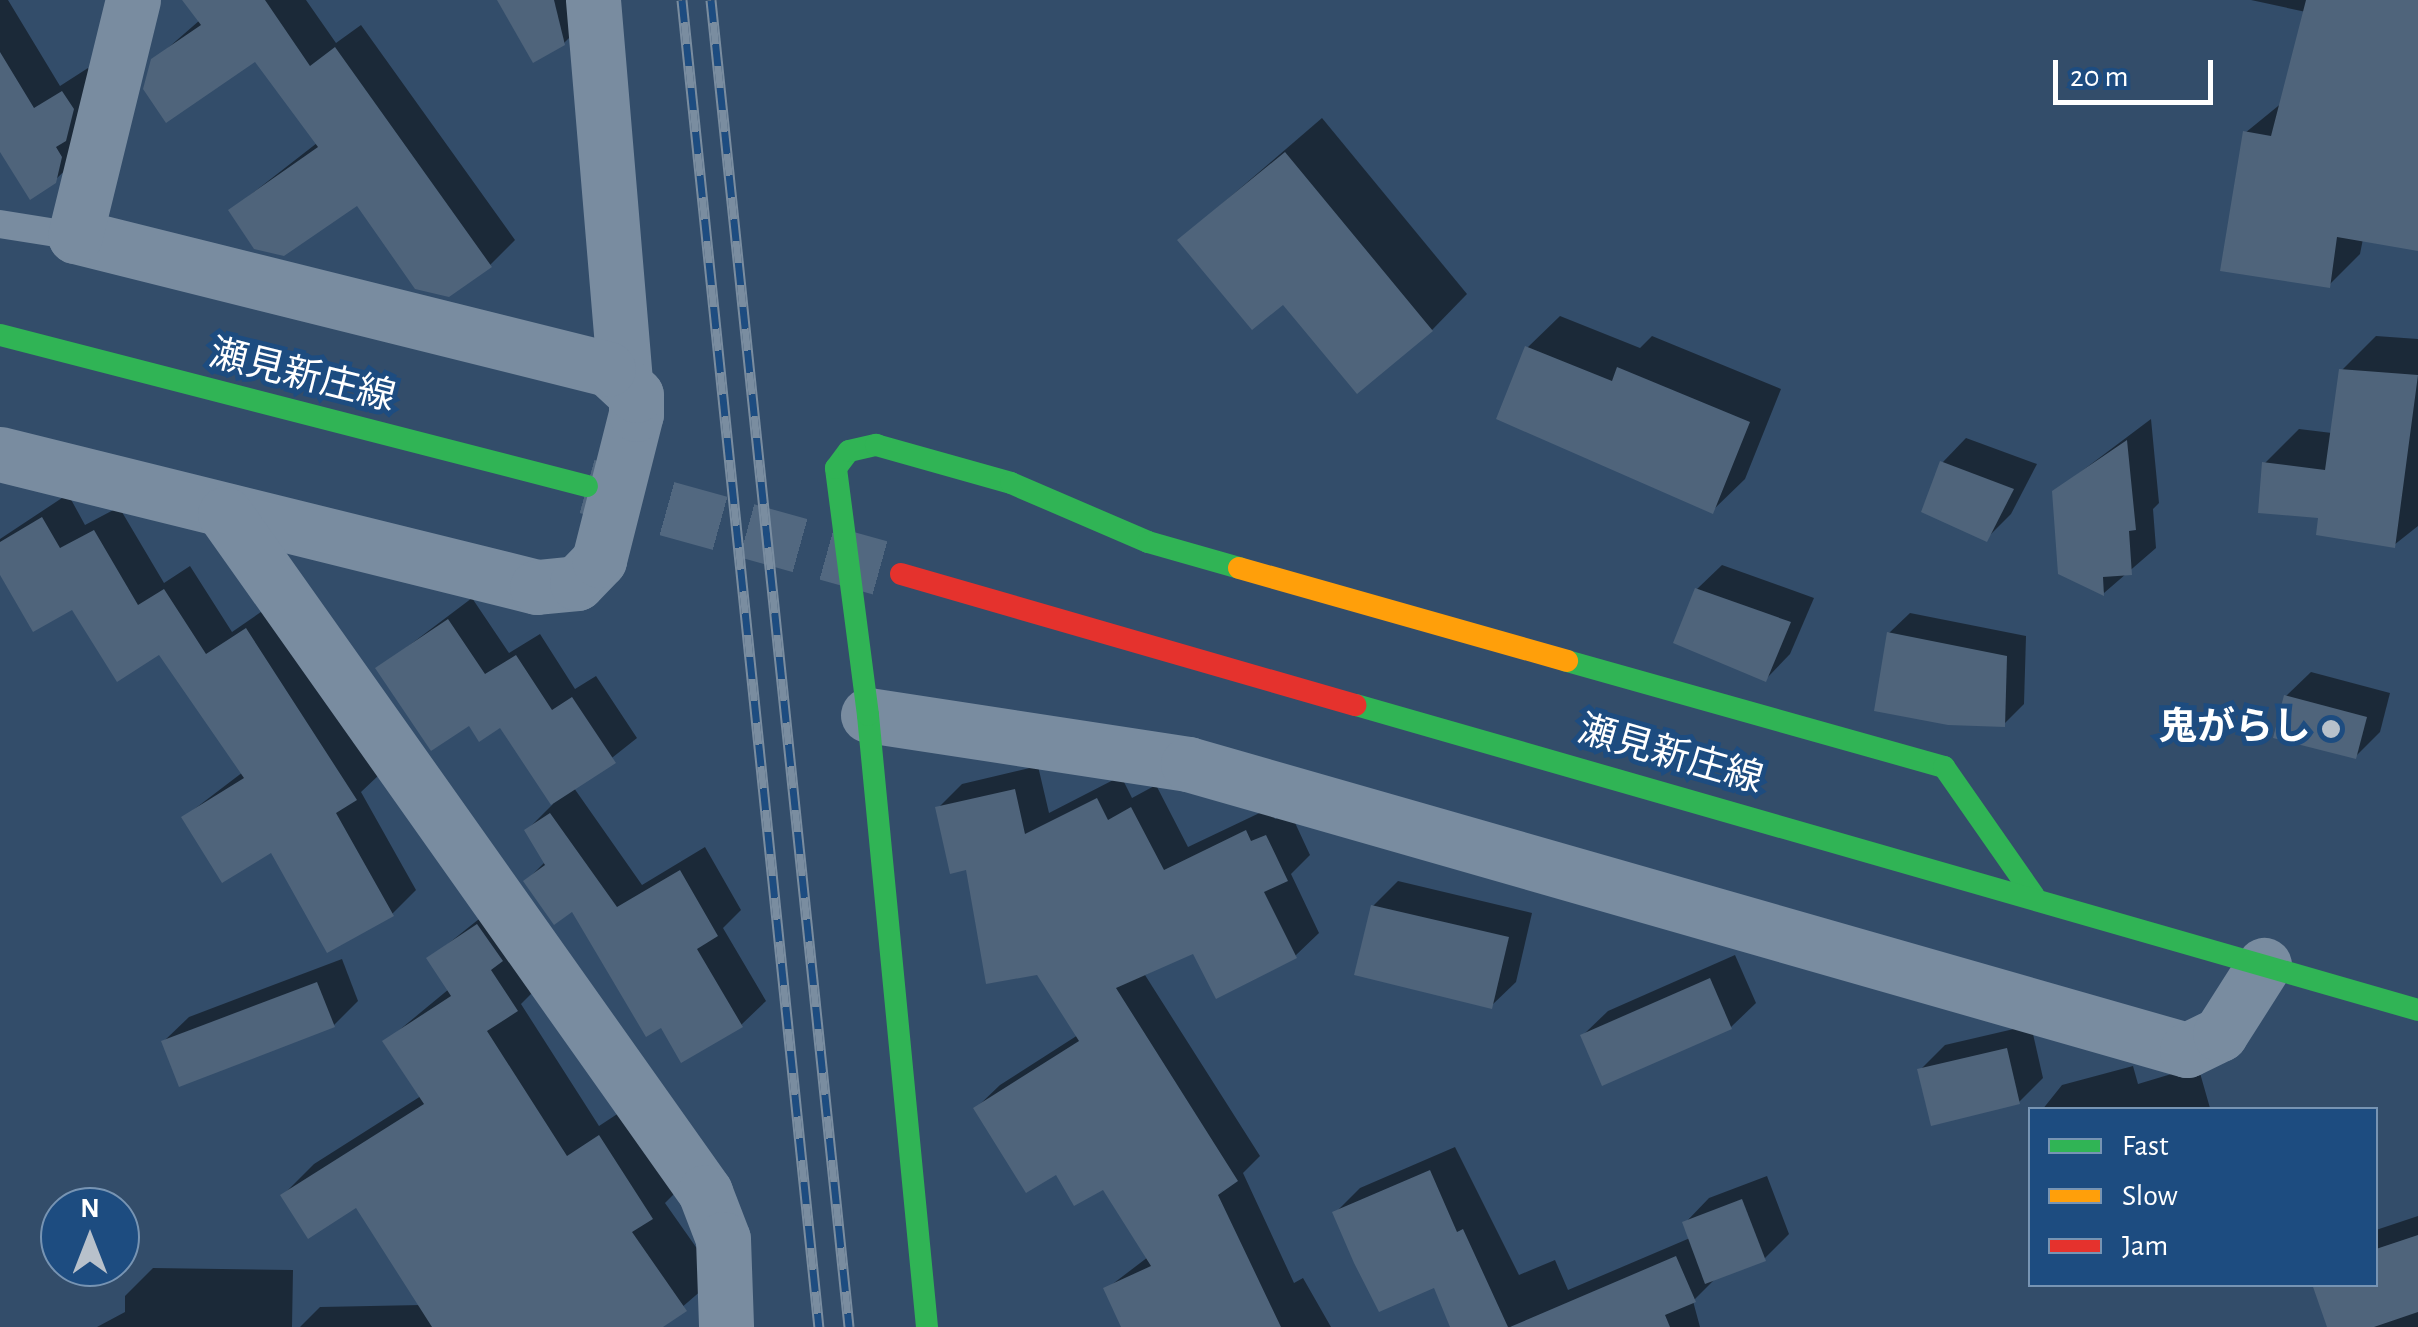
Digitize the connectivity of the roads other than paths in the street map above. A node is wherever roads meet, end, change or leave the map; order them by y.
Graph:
1 (133, 0) edge
2 (593, 0) edge
3 (0, 224) edge
4 (75, 236) junction
5 (0, 335) edge
6 (625, 379) junction
7 (0, 454) edge
8 (588, 486) tunnel mouth
9 (224, 514) junction
10 (901, 574) tunnel mouth
11 (868, 715) junction
12 (2034, 896) junction
13 (2264, 965) junction
14 (2418, 1010) edge
15 (726, 1327) edge
16 (927, 1327) edge

1 - 4 street
2 - 6 street
3 - 4 lane
4 - 6 street
5 - 8 main road, 瀬見新庄線
6 - 9 street
7 - 9 street
9 - 15 street
10 - 12 main road, 瀬見新庄線
11 - 12 main road
11 - 13 street
11 - 16 main road
12 - 13 main road, 瀬見新庄線
13 - 14 main road, 瀬見新庄線

